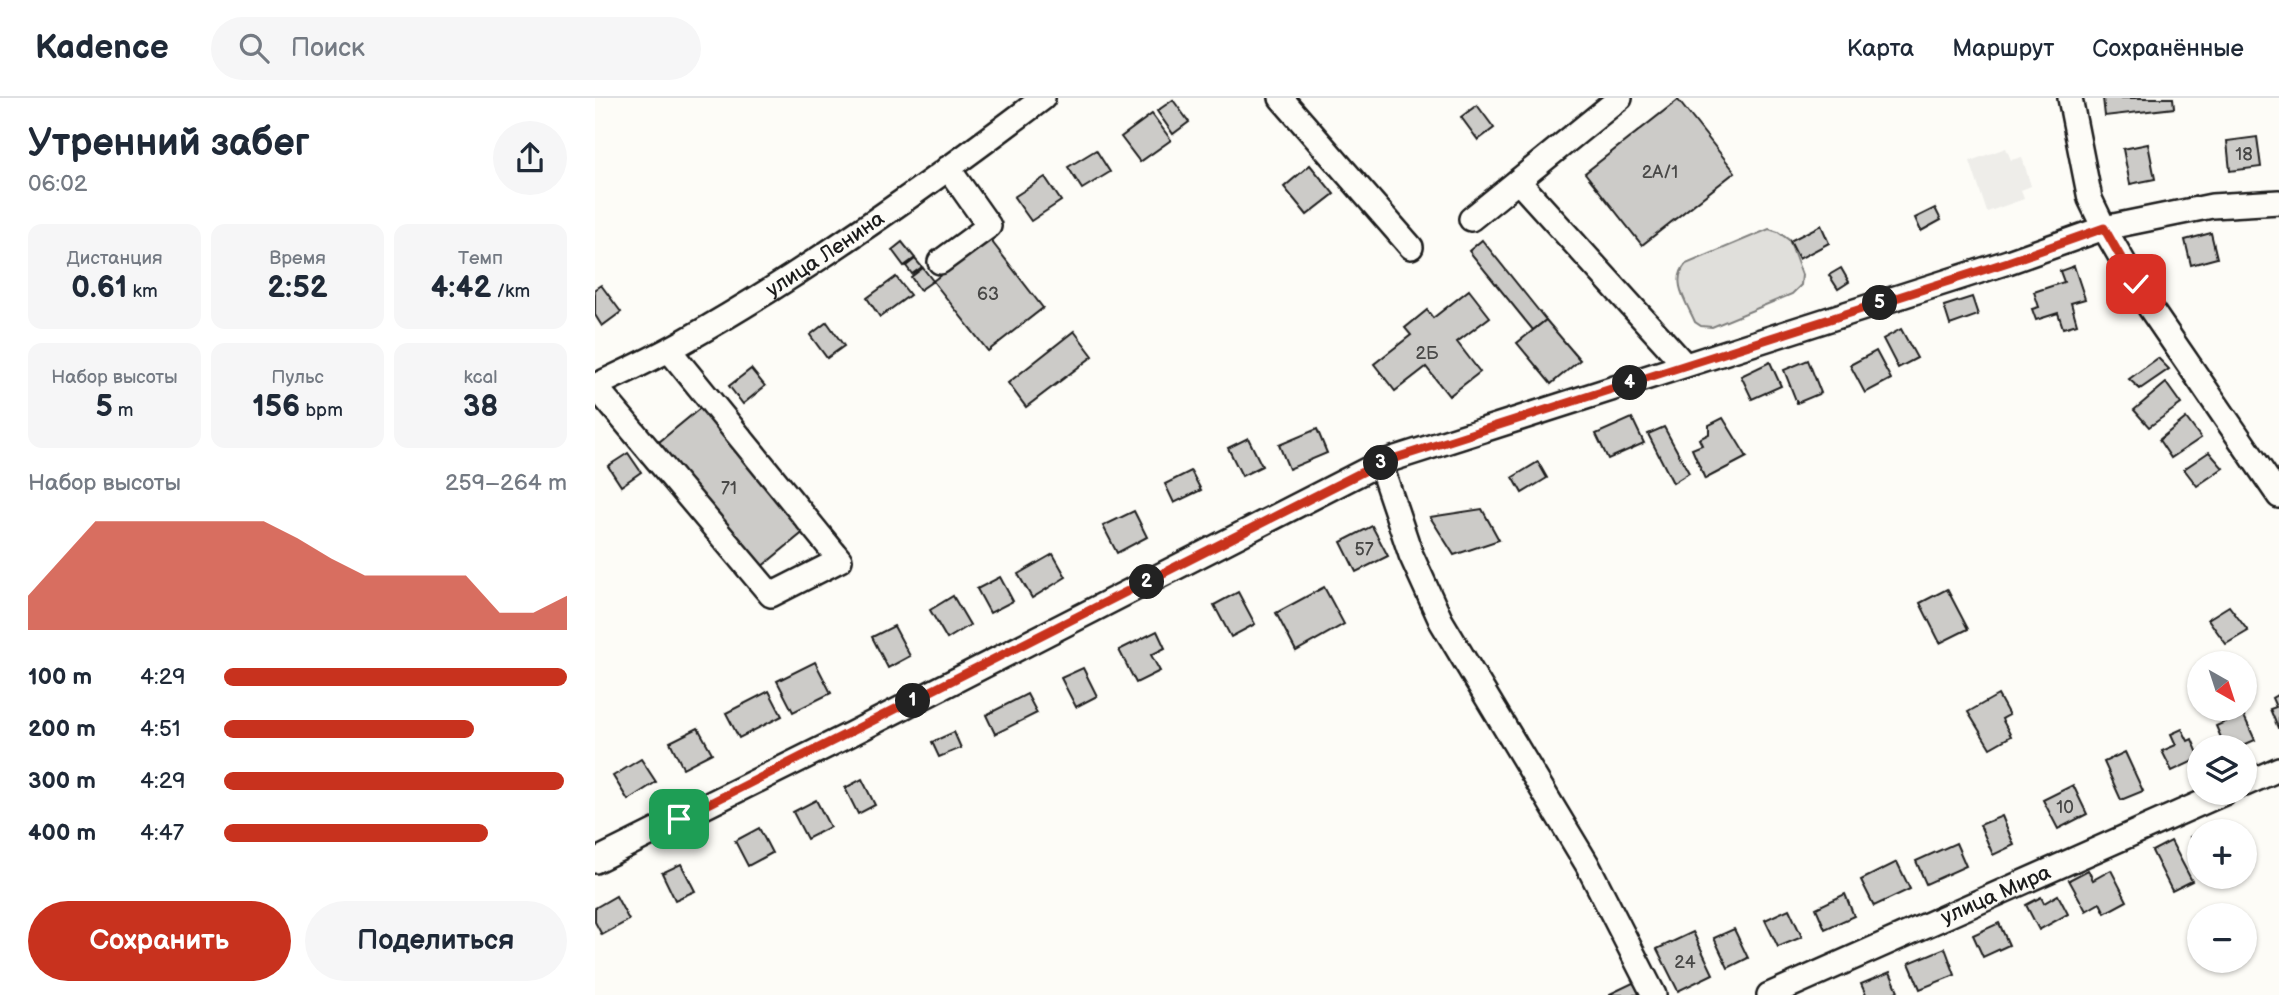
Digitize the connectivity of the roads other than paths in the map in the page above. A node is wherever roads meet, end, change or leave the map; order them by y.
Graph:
1 (1042, 98) edge
2 (1280, 98) edge
3 (1619, 98) edge
4 (2070, 98) edge
5 (948, 168) junction
6 (1518, 181) junction
7 (2279, 202) edge
8 (1471, 219) dead end
9 (2104, 228) junction
10 (1411, 247) dead end
11 (940, 262) dead end
12 (669, 350) junction
13 (1685, 365) junction
14 (595, 386) edge
15 (1380, 463) junction
16 (2279, 496) edge
17 (2279, 769) edge
18 (2257, 778) edge
19 (2197, 805) edge
20 (595, 860) edge
21 (1654, 995) edge
22 (1769, 995) edge

1 - 5 street, улица Ленина
2 - 10 street
3 - 6 street
4 - 9 street
5 - 11 street
5 - 12 street, улица Ленина
6 - 8 street
6 - 13 street
7 - 9 street
9 - 13 street
9 - 16 street
12 - 14 street, улица Ленина
12 - 14 street
13 - 15 street
15 - 20 street
15 - 21 street
17 - 18 street
19 - 22 street, улица Мира

